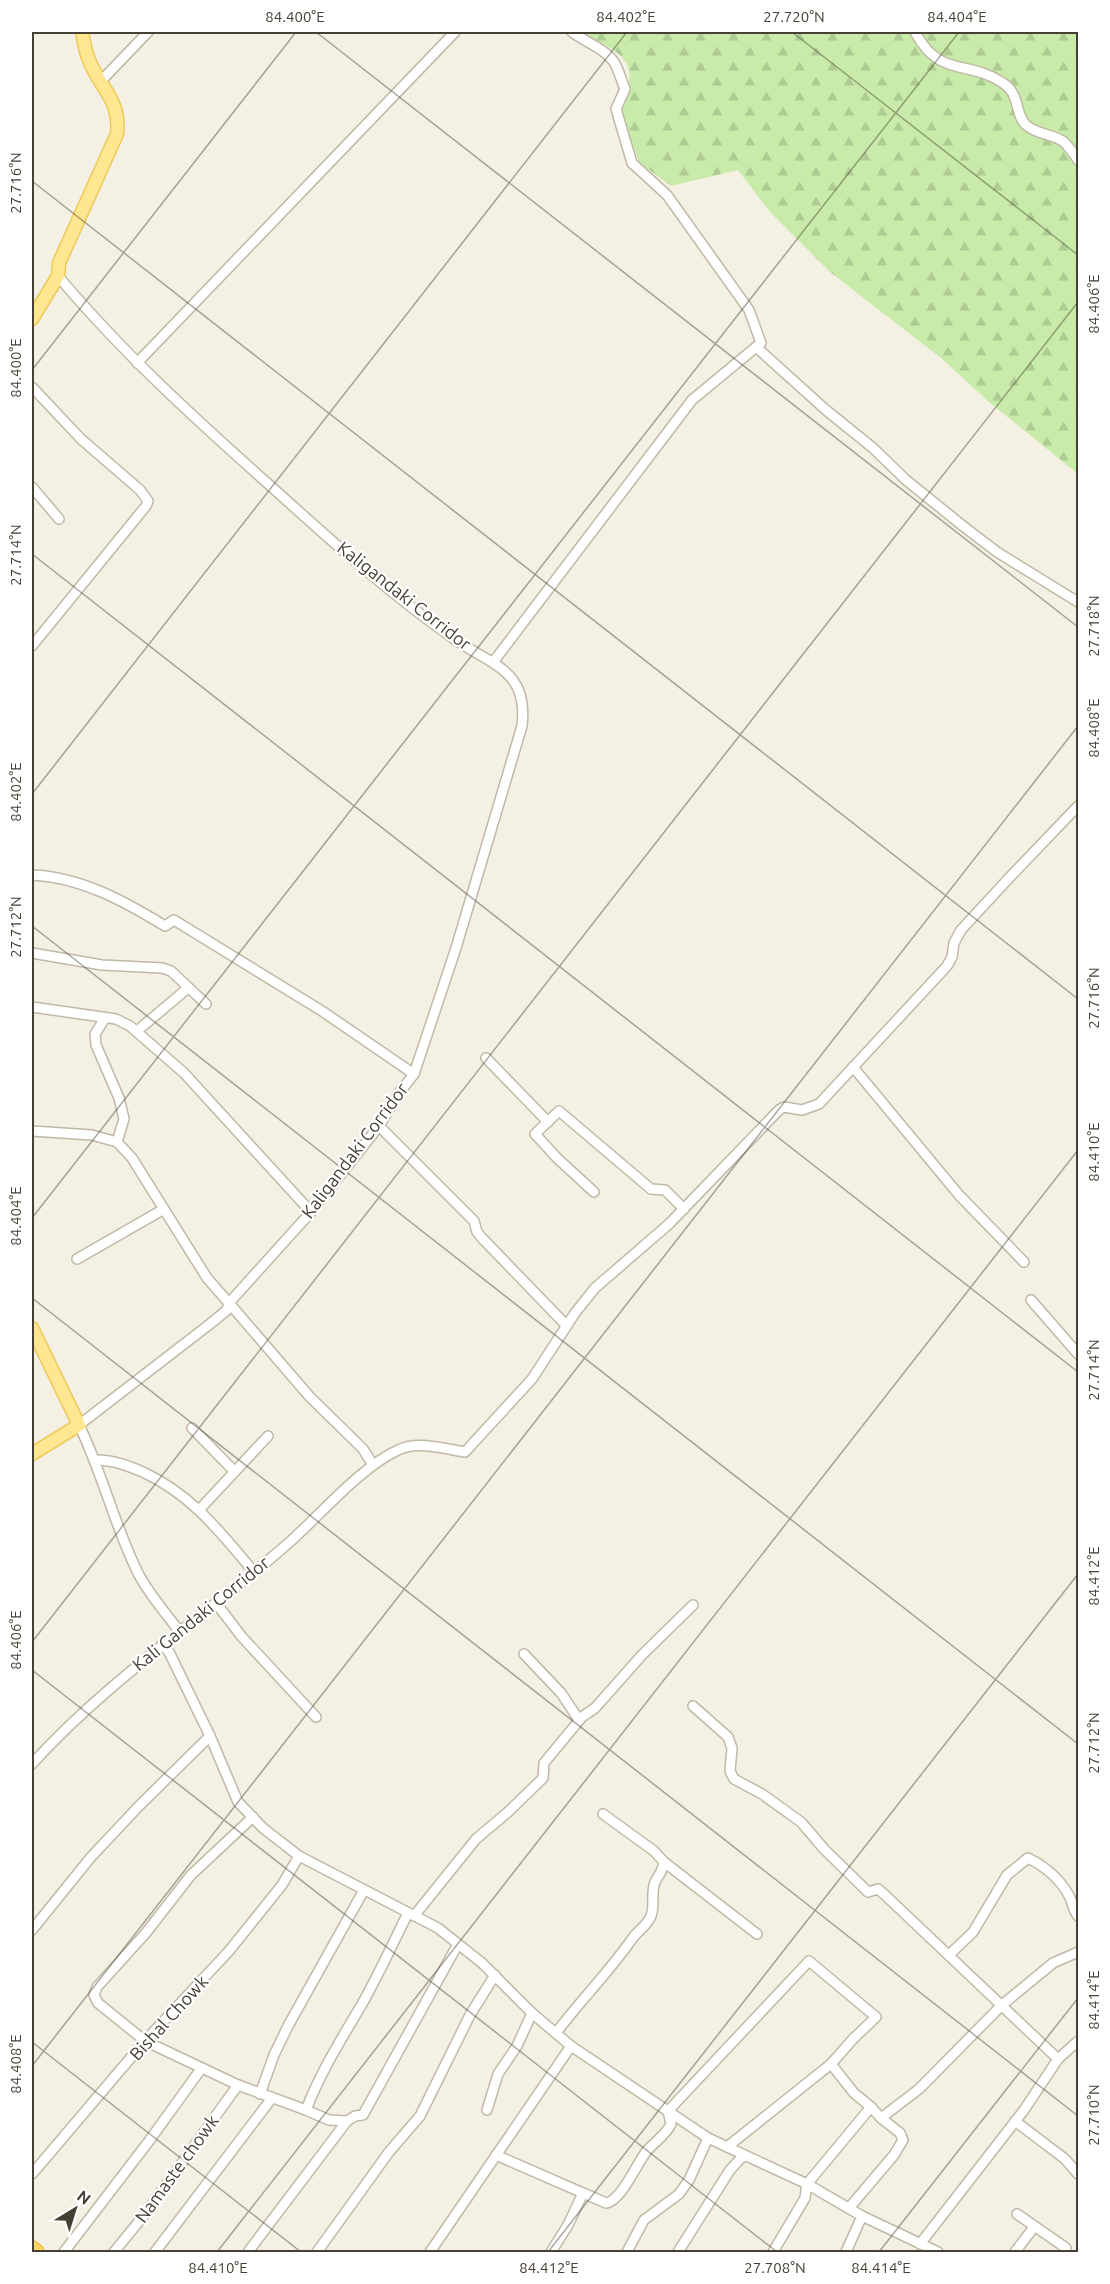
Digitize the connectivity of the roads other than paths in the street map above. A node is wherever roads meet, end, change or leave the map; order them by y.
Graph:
1 (82, 32) edge
2 (148, 32) edge
3 (455, 32) edge
4 (572, 32) edge
5 (915, 32) edge
6 (101, 81) junction
7 (1078, 160) edge
8 (58, 276) junction
9 (32, 319) edge
10 (756, 347) junction
11 (137, 363) junction
12 (32, 387) edge
13 (32, 488) edge
14 (59, 519) dead end
15 (1078, 602) edge
16 (32, 646) edge
17 (494, 662) junction
18 (1078, 806) edge
19 (32, 875) edge
20 (32, 953) edge
21 (188, 988) junction
22 (206, 1004) dead end
23 (32, 1007) edge
24 (105, 1018) junction
25 (137, 1031) junction
26 (486, 1058) dead end
27 (854, 1067) junction
28 (414, 1074) junction
29 (548, 1122) junction
30 (380, 1126) junction
31 (32, 1131) edge
32 (117, 1142) junction
33 (594, 1192) dead end
34 (164, 1209) junction
35 (684, 1209) junction
36 (311, 1212) junction
37 (77, 1259) dead end
38 (1024, 1262) dead end
39 (1031, 1300) dead end
40 (229, 1303) junction
41 (566, 1325) junction
42 (32, 1328) edge
43 (1078, 1354) edge
44 (79, 1425) junction
45 (192, 1428) dead end
46 (268, 1436) dead end
47 (32, 1454) edge
48 (96, 1460) junction
49 (373, 1465) junction
50 (234, 1471) junction
51 (198, 1510) junction
52 (254, 1572) junction
53 (216, 1603) junction
54 (693, 1605) dead end
55 (179, 1631) junction
56 (162, 1644) junction
57 (524, 1654) dead end
58 (693, 1706) dead end
59 (316, 1717) dead end
60 (579, 1720) junction
61 (210, 1736) junction
62 (32, 1764) edge
63 (603, 1814) dead end
64 (253, 1817) junction
65 (299, 1856) junction
66 (664, 1862) junction
67 (364, 1890) junction
68 (411, 1914) junction
69 (1078, 1916) edge
70 (32, 1930) edge
71 (757, 1934) dead end
72 (458, 1944) junction
73 (1078, 1952) edge
74 (950, 1954) junction
75 (495, 1976) junction
76 (1002, 2005) junction
77 (532, 2013) junction
78 (556, 2033) junction
79 (146, 2041) junction
80 (1078, 2041) edge
81 (571, 2046) junction
82 (1058, 2059) junction
83 (831, 2064) junction
84 (201, 2069) junction
85 (238, 2085) junction
86 (260, 2094) junction
87 (272, 2098) junction
88 (871, 2107) junction
89 (306, 2110) junction
90 (487, 2110) dead end
91 (668, 2111) junction
92 (882, 2118) junction
93 (347, 2121) junction
94 (1015, 2121) junction
95 (708, 2138) junction
96 (727, 2147) junction
97 (496, 2155) junction
98 (746, 2156) junction
99 (32, 2174) edge
100 (1078, 2174) edge
101 (807, 2184) junction
102 (583, 2193) junction
103 (849, 2208) junction
104 (1017, 2214) dead end
105 (862, 2216) junction
106 (1034, 2227) junction
107 (920, 2244) junction
108 (32, 2248) edge
109 (1066, 2248) dead end
110 (37, 2253) edge
111 (64, 2253) edge
112 (114, 2253) edge
113 (155, 2253) edge
114 (248, 2253) edge
115 (317, 2253) edge
116 (430, 2253) edge
117 (551, 2253) edge
118 (627, 2253) edge
119 (678, 2253) edge
120 (773, 2253) edge
121 (846, 2253) edge
122 (938, 2253) edge
123 (1015, 2253) edge

1 - 6 main road
2 - 6 street
3 - 11 street
4 - 10 street
5 - 7 street
6 - 8 main road
8 - 9 main road
8 - 11 street, Kaligandaki Corridor
10 - 15 street
10 - 17 street
11 - 17 street, Kaligandaki Corridor
12 - 16 street
13 - 14 street
17 - 28 street, Kaligandaki Corridor
18 - 27 street
19 - 28 street
20 - 21 street
21 - 22 street
21 - 25 street
23 - 24 street
24 - 25 street
24 - 32 street
25 - 36 street
26 - 29 street
27 - 35 street
27 - 38 street
28 - 30 street, Kaligandaki Corridor
29 - 33 street
29 - 35 street
30 - 36 street, Kaligandaki Corridor
30 - 41 street
31 - 32 street
32 - 34 street
34 - 37 street
34 - 40 street
35 - 41 street
36 - 40 street, Kaligandaki Corridor
39 - 43 street
40 - 44 street, Kaligandaki Corridor
40 - 49 street
41 - 49 street, Kali Gandaki Corridor
42 - 44 main road
44 - 47 main road
44 - 48 street
45 - 50 street
46 - 50 street
48 - 51 street
48 - 55 street
49 - 52 street, Kali Gandaki Corridor
50 - 51 street
51 - 52 street
52 - 53 street, Kali Gandaki Corridor
53 - 55 street, Kali Gandaki Corridor
53 - 59 street
54 - 60 street
55 - 56 street, Kali Gandaki Corridor
56 - 61 street
56 - 62 street, Kali Gandaki Corridor
57 - 60 street
58 - 74 street
60 - 68 street
61 - 64 street
61 - 70 street
63 - 66 street
64 - 65 street
64 - 79 street
65 - 67 street
65 - 79 street, Bishal Chowk
66 - 71 street
66 - 78 street
67 - 68 street
67 - 86 street
68 - 72 street
68 - 89 street
69 - 74 street
72 - 75 street
72 - 93 street
73 - 76 street
74 - 76 street
75 - 77 street
75 - 115 street
76 - 82 street
76 - 92 street
77 - 78 street
77 - 90 street
78 - 81 street
79 - 84 street
79 - 99 street, Bishal Chowk
80 - 82 street
81 - 91 street
81 - 97 street
82 - 94 street
83 - 88 street
83 - 91 street
83 - 96 street
84 - 85 street
84 - 111 street
85 - 86 street
85 - 112 street, Namaste chowk
86 - 87 street
87 - 89 street
87 - 113 street
88 - 92 street
88 - 101 street
89 - 93 street
91 - 95 street
91 - 102 street
92 - 103 street
93 - 114 street
94 - 100 street
94 - 107 street
95 - 96 street
95 - 118 street
96 - 98 street
97 - 102 street
97 - 116 street
98 - 101 street
98 - 119 street
101 - 103 street
101 - 120 street
102 - 117 street
103 - 105 street
104 - 106 street
105 - 107 street
105 - 121 street
106 - 109 street
106 - 123 street
107 - 122 street
108 - 110 highway

